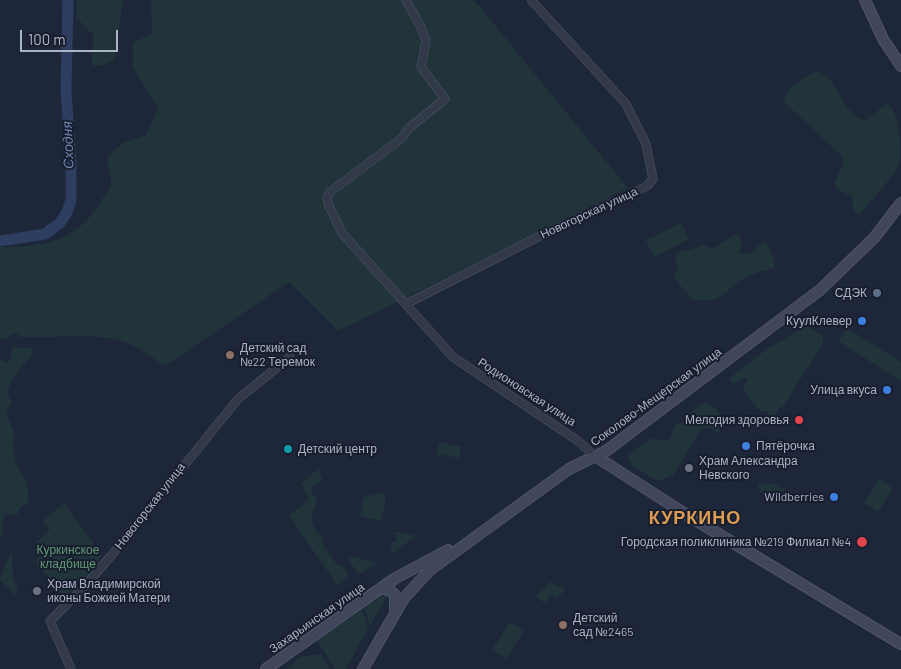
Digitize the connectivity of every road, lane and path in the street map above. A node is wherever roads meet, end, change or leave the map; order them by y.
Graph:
1 (406, 0) edge
2 (531, 0) edge
3 (865, 0) edge
4 (901, 66) edge
5 (901, 203) edge
6 (406, 304) junction
7 (290, 357) dead end
8 (596, 456) junction
9 (465, 544) junction
10 (382, 588) junction
11 (412, 588) junction
12 (394, 612) junction
13 (901, 644) edge
14 (71, 669) edge
15 (266, 669) edge
16 (363, 669) edge

1 - 6 street, Родионовская улица
2 - 6 street, Новогорская улица
3 - 4 street
5 - 8 street, Соколово-Мещерская улица
6 - 8 street, Родионовская улица
7 - 14 street, Новогорская улица
8 - 9 street, Соколово-Мещерская улица
8 - 13 street, Родионовская улица
9 - 10 street, Захарьинская улица
9 - 11 street, Соколово-Мещерская улица
10 - 11 street, Захарьинская улица
10 - 12 street, Захарьинская улица
10 - 15 street, Захарьинская улица
11 - 12 street, Соколово-Мещерская улица
12 - 16 street, Соколово-Мещерская улица

